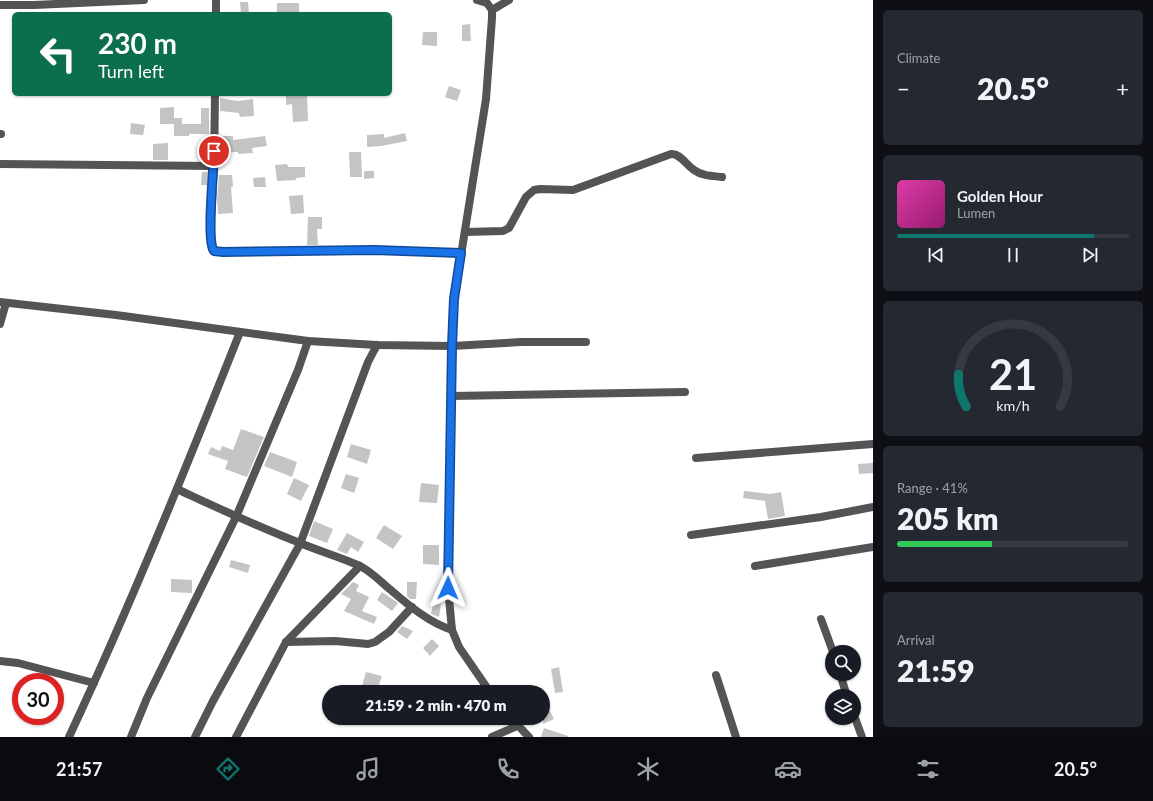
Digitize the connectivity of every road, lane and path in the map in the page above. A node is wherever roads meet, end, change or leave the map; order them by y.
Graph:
1 (144, 0) edge
2 (216, 0) edge
3 (477, 0) edge
4 (509, 0) edge
5 (0, 5) edge
6 (492, 10) junction
7 (216, 12) edge
8 (215, 96) edge
9 (0, 164) edge
10 (214, 166) junction
11 (722, 177) dead end
12 (465, 232) junction
13 (461, 253) junction
14 (3, 302) edge
15 (0, 324) edge
16 (240, 332) junction
17 (308, 341) junction
18 (586, 342) dead end
19 (376, 345) junction
20 (452, 346) junction
21 (686, 392) dead end
22 (451, 396) junction
23 (873, 444) edge
24 (696, 458) dead end
25 (177, 489) junction
26 (873, 507) edge
27 (236, 517) junction
28 (691, 535) dead end
29 (300, 544) junction
30 (873, 547) edge
31 (360, 566) junction
32 (755, 566) dead end
33 (412, 607) junction
34 (822, 619) dead end
35 (452, 630) junction
36 (286, 642) junction
37 (831, 645) edge
38 (0, 661) edge
39 (716, 676) dead end
40 (94, 683) junction
41 (485, 685) edge
42 (858, 725) edge
43 (517, 726) joint
44 (69, 737) edge
45 (131, 737) edge
46 (195, 737) edge
47 (236, 737) edge
48 (492, 737) edge
49 (529, 737) edge
50 (736, 737) edge
51 (862, 737) edge

1 - 5 street
2 - 7 street
3 - 6 street
4 - 6 street
6 - 12 street
8 - 10 street
9 - 10 street
10 - 13 street
11 - 12 street
12 - 13 street
13 - 20 street
14 - 15 street
14 - 16 street
16 - 17 street
16 - 25 street
17 - 19 street
17 - 27 street
18 - 20 street
19 - 20 street
19 - 29 street
20 - 22 street
21 - 22 street
22 - 35 street
23 - 24 street
25 - 27 street
25 - 40 street
26 - 28 street
27 - 29 street
27 - 45 street
29 - 31 street
29 - 46 street
30 - 32 street
31 - 33 street
31 - 36 street
33 - 35 street
33 - 36 street
34 - 37 street
35 - 41 street
36 - 47 street
38 - 40 street
39 - 50 street
40 - 44 street
42 - 51 street
43 - 48 street
43 - 49 street

